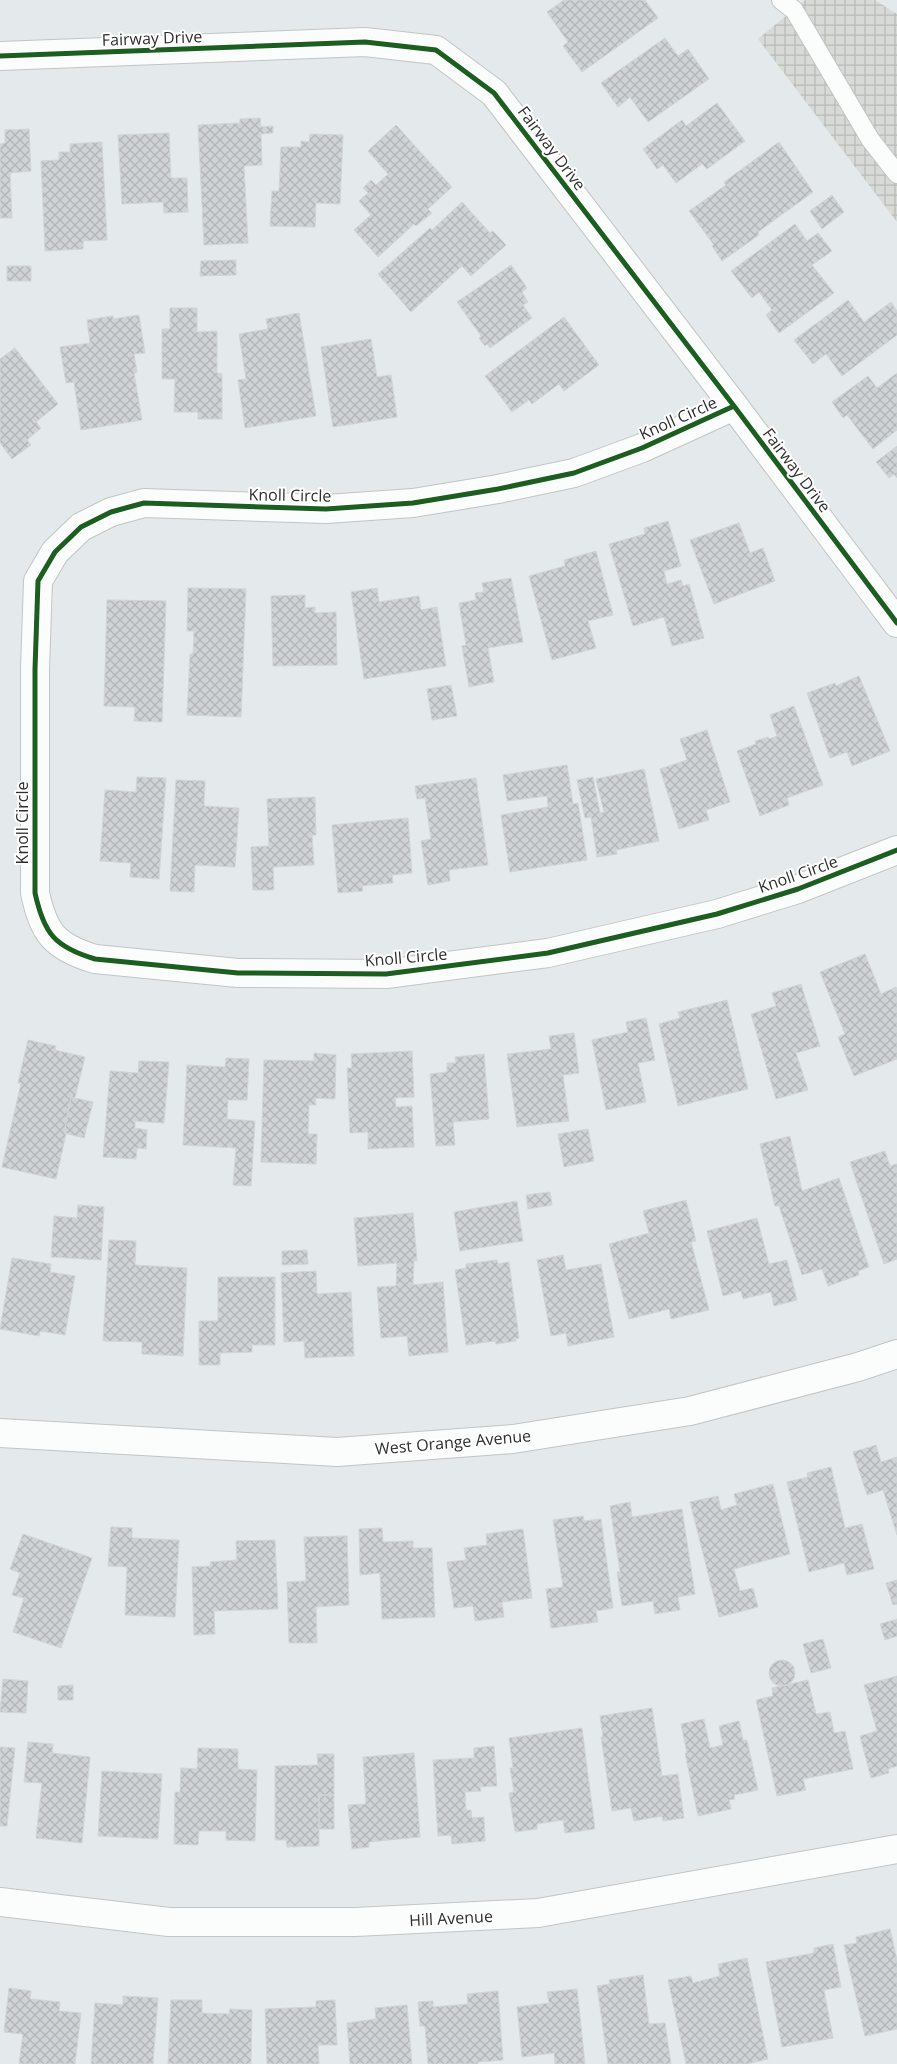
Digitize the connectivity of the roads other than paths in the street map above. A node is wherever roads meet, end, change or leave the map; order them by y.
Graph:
1 (781, 0) edge
2 (0, 56) edge
3 (897, 174) edge
4 (734, 406) junction
5 (897, 623) edge
6 (897, 850) edge
7 (897, 1354) edge
8 (0, 1433) edge
9 (897, 1850) edge
10 (0, 1902) edge

1 - 3 lane
2 - 4 street, Fairway Drive
4 - 5 street, Fairway Drive
4 - 6 street, Knoll Circle
7 - 8 street, West Orange Avenue
9 - 10 street, Hill Avenue

